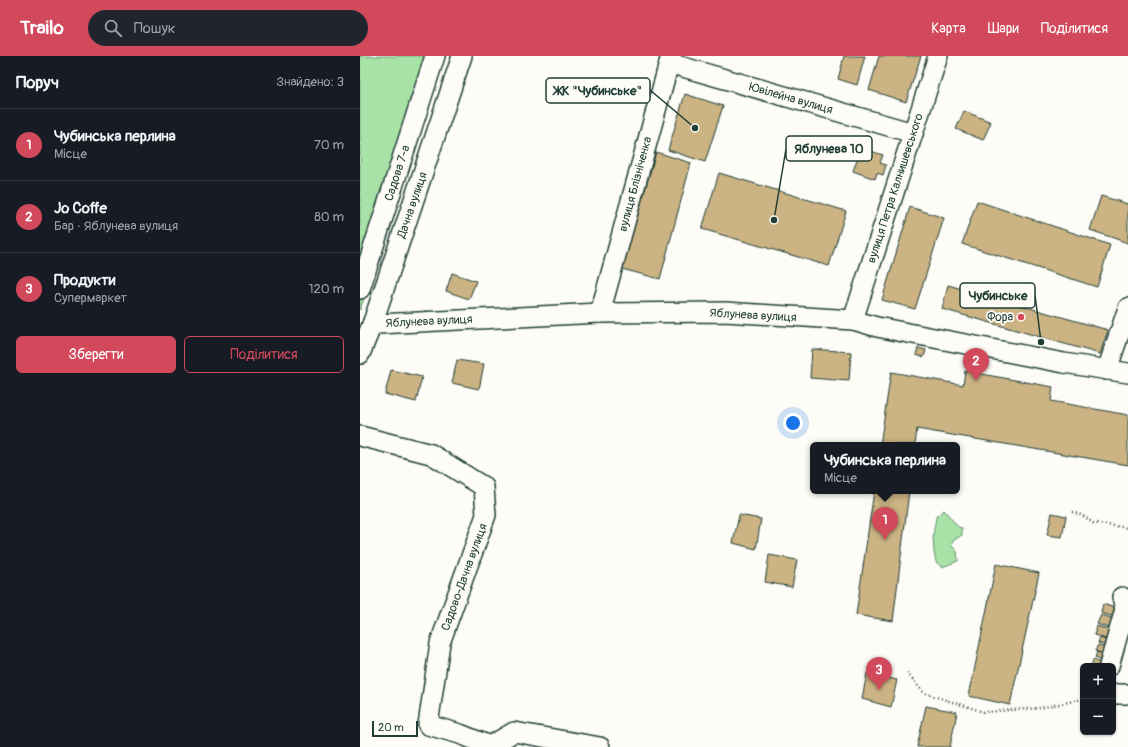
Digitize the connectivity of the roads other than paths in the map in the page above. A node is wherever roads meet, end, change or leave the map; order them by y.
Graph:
1 (435, 56) edge
2 (462, 56) edge
3 (938, 56) edge
4 (670, 59) edge
5 (913, 133) junction
6 (360, 289) edge
7 (1128, 308) edge
8 (600, 313) junction
9 (853, 320) junction
10 (373, 322) junction
11 (360, 354) edge
12 (1107, 370) junction
13 (1128, 373) edge
14 (360, 436) edge
15 (1122, 597) dead end
16 (1110, 663) edge
17 (1116, 694) edge
18 (1128, 694) edge
19 (478, 744) edge
20 (600, 747) edge

1 - 6 street, Садова 7-а
2 - 10 street, Дачна вулиця
3 - 5 street, вулиця Петра Калнишевського
4 - 5 street, Ювілейна вулиця
4 - 8 street, вулиця Блізніченка
5 - 9 street, вулиця Петра Калнишевського
7 - 12 street
8 - 9 street, Яблунева вулиця
8 - 10 street, Яблунева вулиця
9 - 12 street, Яблунева вулиця
10 - 11 street, Дачна вулиця
12 - 13 street, Яблунева вулиця
14 - 19 street, Садово-Дачна вулиця
15 - 16 street
17 - 18 street
19 - 20 street, Садово-Дачна вулиця

